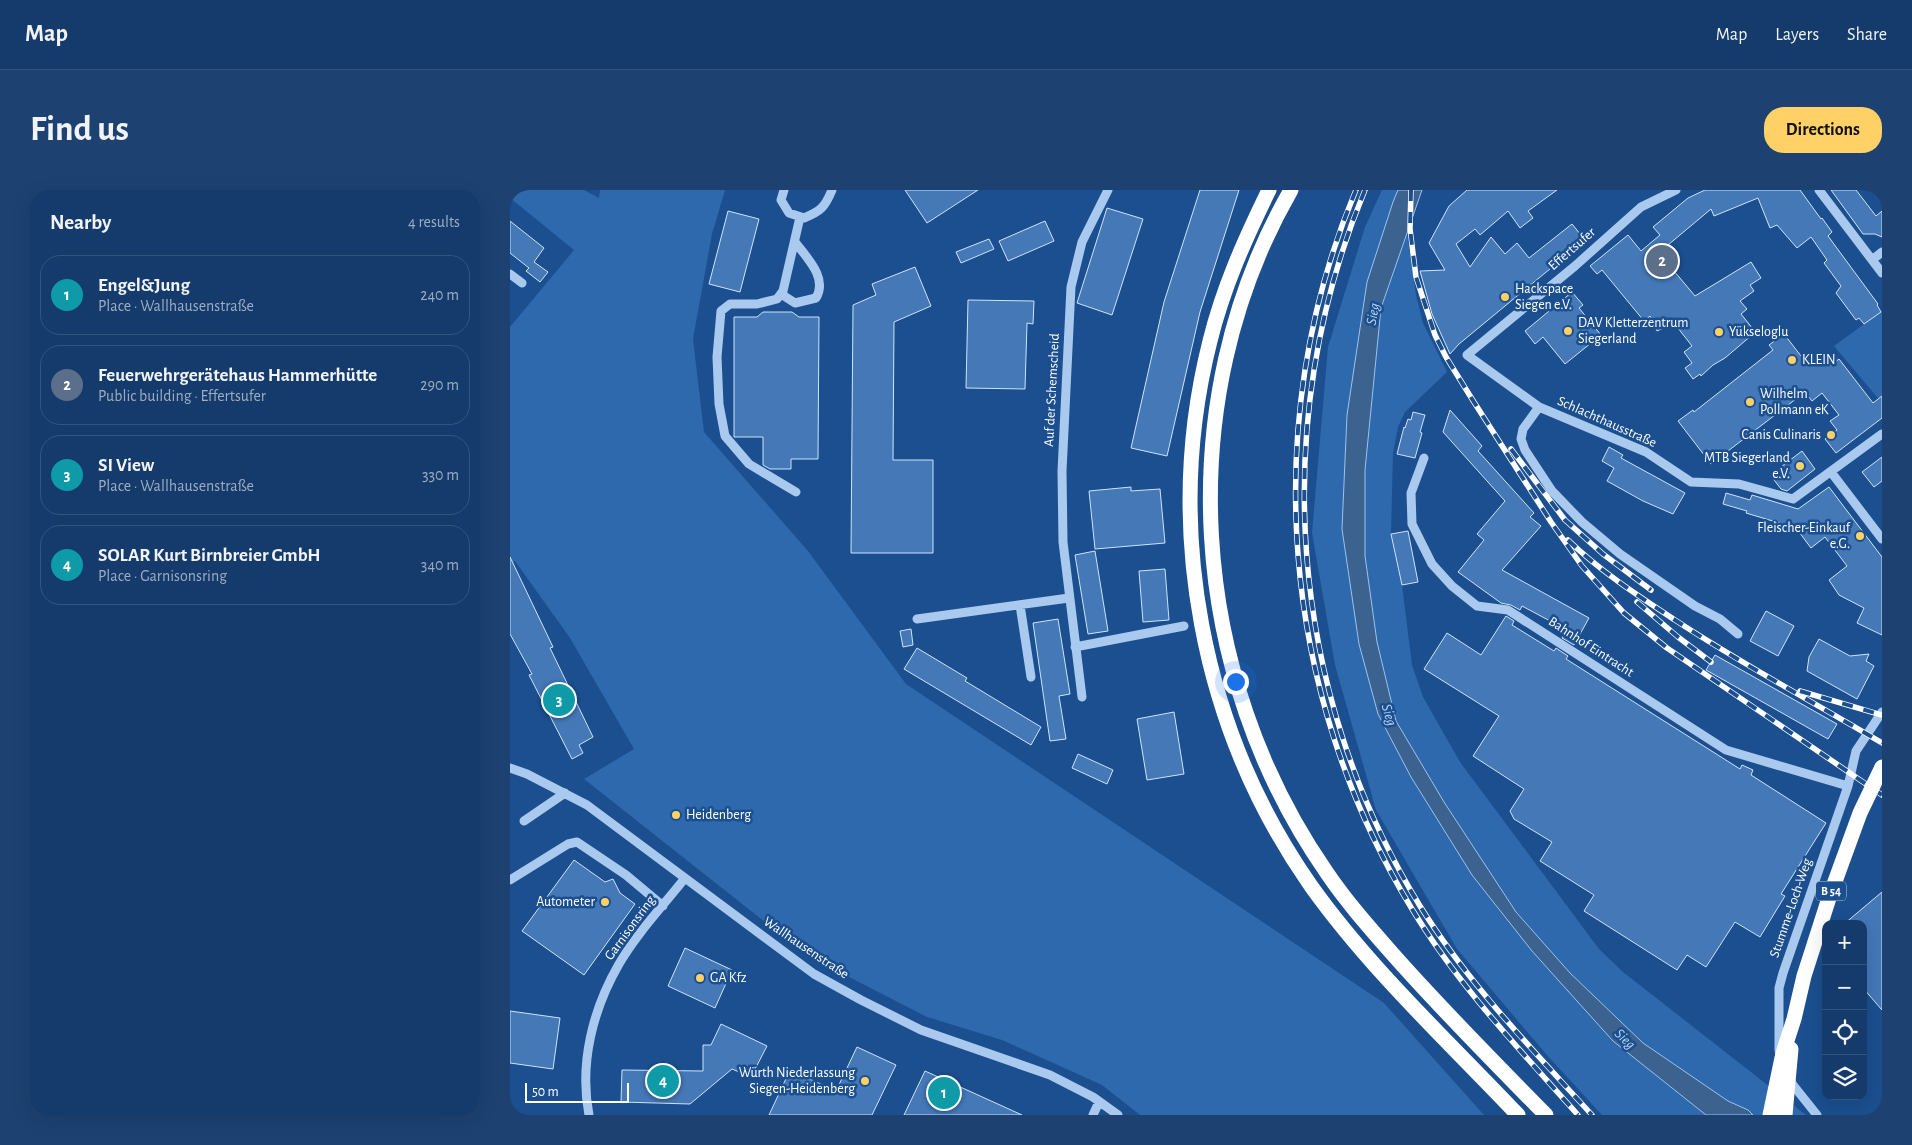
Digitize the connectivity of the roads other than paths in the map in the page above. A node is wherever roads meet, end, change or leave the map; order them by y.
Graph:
1 (784, 190) edge
2 (832, 190) edge
3 (1108, 190) edge
4 (1269, 190) edge
5 (1291, 190) edge
6 (1676, 190) edge
7 (1819, 190) edge
8 (800, 217) junction
9 (795, 242) junction
10 (1882, 252) edge
11 (1872, 260) junction
12 (510, 274) edge
13 (1882, 274) edge
14 (522, 283) dead end
15 (781, 294) junction
16 (1468, 354) joint
17 (1539, 407) junction
18 (1882, 434) edge
19 (1424, 458) dead end
20 (1831, 472) junction
21 (796, 492) dead end
22 (1882, 539) edge
23 (1069, 598) junction
24 (1020, 605) junction
25 (917, 619) dead end
26 (1184, 626) dead end
27 (1738, 634) dead end
28 (1076, 647) junction
29 (1031, 677) dead end
30 (1082, 697) dead end
31 (1882, 712) edge
32 (510, 762) edge
33 (1882, 767) edge
34 (510, 768) edge
35 (527, 774) junction
36 (1848, 786) junction
37 (565, 793) junction
38 (524, 821) dead end
39 (686, 878) junction
40 (510, 880) edge
41 (663, 906) junction
42 (1794, 1019) junction
43 (1099, 1102) junction
44 (588, 1115) edge
45 (1093, 1115) edge
46 (1118, 1115) edge
47 (1518, 1115) edge
48 (1546, 1115) edge
49 (1770, 1115) edge
50 (1785, 1115) edge
51 (1817, 1115) edge

1 - 8 street
2 - 8 street
3 - 23 street, Auf der Schemscheid
4 - 47 highway
5 - 48 highway
6 - 16 street, Effertsufer
7 - 11 street
8 - 9 street
9 - 15 street
9 - 15 street
10 - 11 street
11 - 13 street
12 - 14 street
15 - 21 street
16 - 17 street, Schlachthausstraße
17 - 20 street, Schlachthausstraße
17 - 27 street
18 - 20 street
19 - 36 street, Bahnhof Eintracht
20 - 22 street
23 - 24 street
23 - 28 street, Auf der Schemscheid
24 - 25 street
24 - 29 street
26 - 28 street
28 - 30 street, Auf der Schemscheid
31 - 36 street, Stumme-Loch-Weg
32 - 35 street, Wallhausenstraße
33 - 42 highway, B 54, bridge
34 - 35 street, Wallhausenstraße
35 - 37 street, Wallhausenstraße
36 - 51 street, Stumme-Loch-Weg
37 - 38 street
37 - 39 street, Wallhausenstraße
39 - 41 street, Garnisonsring
39 - 43 street, Wallhausenstraße
40 - 41 street
41 - 44 street, Garnisonsring
42 - 49 highway, B 54, bridge
42 - 50 highway, B 54, bridge
43 - 45 street
43 - 46 street, Wallhausenstraße

